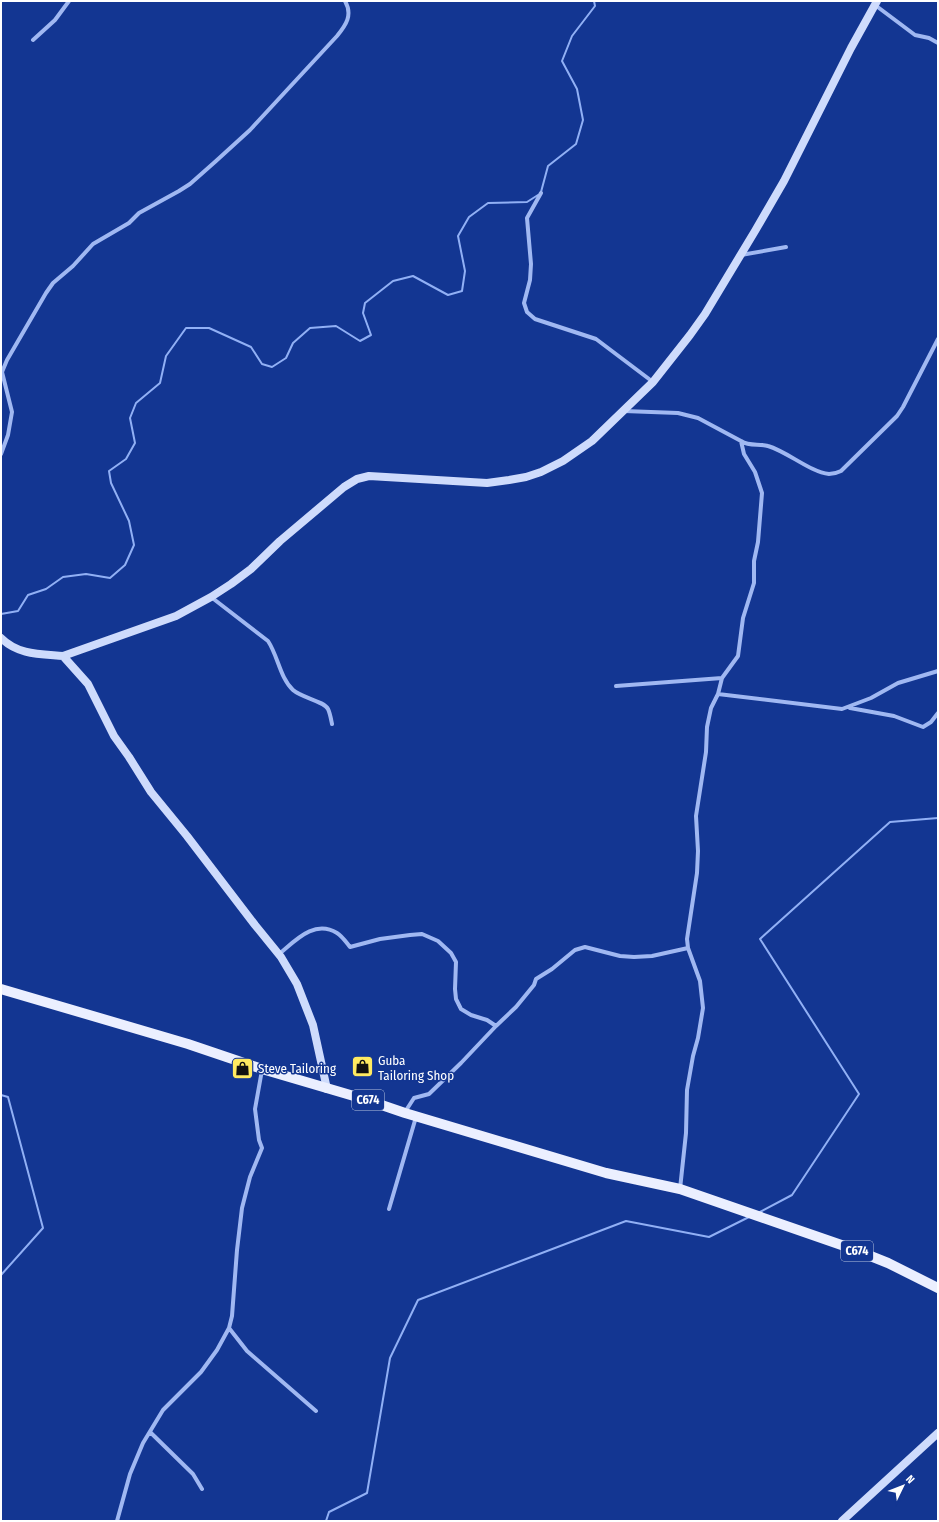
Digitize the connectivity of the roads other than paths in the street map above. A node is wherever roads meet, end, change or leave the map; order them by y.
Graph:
1 (69, 1) edge
2 (345, 1) edge
3 (876, 3) edge
4 (33, 40) dead end
5 (938, 44) edge
6 (541, 193) dead end
7 (786, 247) dead end
8 (741, 255) junction
9 (938, 339) edge
10 (653, 382) junction
11 (622, 411) junction
12 (741, 442) junction
13 (1, 454) edge
14 (211, 597) junction
15 (1, 638) edge
16 (62, 656) junction
17 (938, 670) edge
18 (722, 678) junction
19 (616, 686) dead end
20 (718, 694) junction
21 (848, 707) junction
22 (938, 713) edge
23 (332, 724) dead end
24 (688, 948) junction
25 (279, 954) junction
26 (1, 989) edge
27 (496, 1026) junction
28 (262, 1069) junction
29 (327, 1088) junction
30 (405, 1113) junction
31 (416, 1116) junction
32 (680, 1189) junction
33 (389, 1209) dead end
34 (938, 1288) edge
35 (229, 1328) junction
36 (316, 1411) dead end
37 (150, 1432) junction
38 (938, 1433) edge
39 (202, 1488) dead end
40 (117, 1521) edge
41 (842, 1521) edge

1 - 4 street
2 - 13 street
3 - 5 street
3 - 8 street
6 - 10 street
7 - 8 street
8 - 10 street
9 - 12 street
10 - 11 street
11 - 12 street
11 - 14 street
12 - 18 street
14 - 16 street
14 - 23 street
15 - 16 street
16 - 25 street
17 - 21 street
18 - 19 street
18 - 20 street
20 - 21 street
20 - 24 street
21 - 22 street
24 - 27 street
24 - 32 street
25 - 27 street
25 - 29 street
26 - 28 main road, C674
27 - 30 street
28 - 29 main road, C674
28 - 35 street
29 - 30 main road, C674
30 - 31 main road, C674
31 - 32 main road, C674
31 - 33 street
32 - 34 main road, C674
35 - 36 street
35 - 37 street
37 - 39 street
37 - 40 street
38 - 41 street

